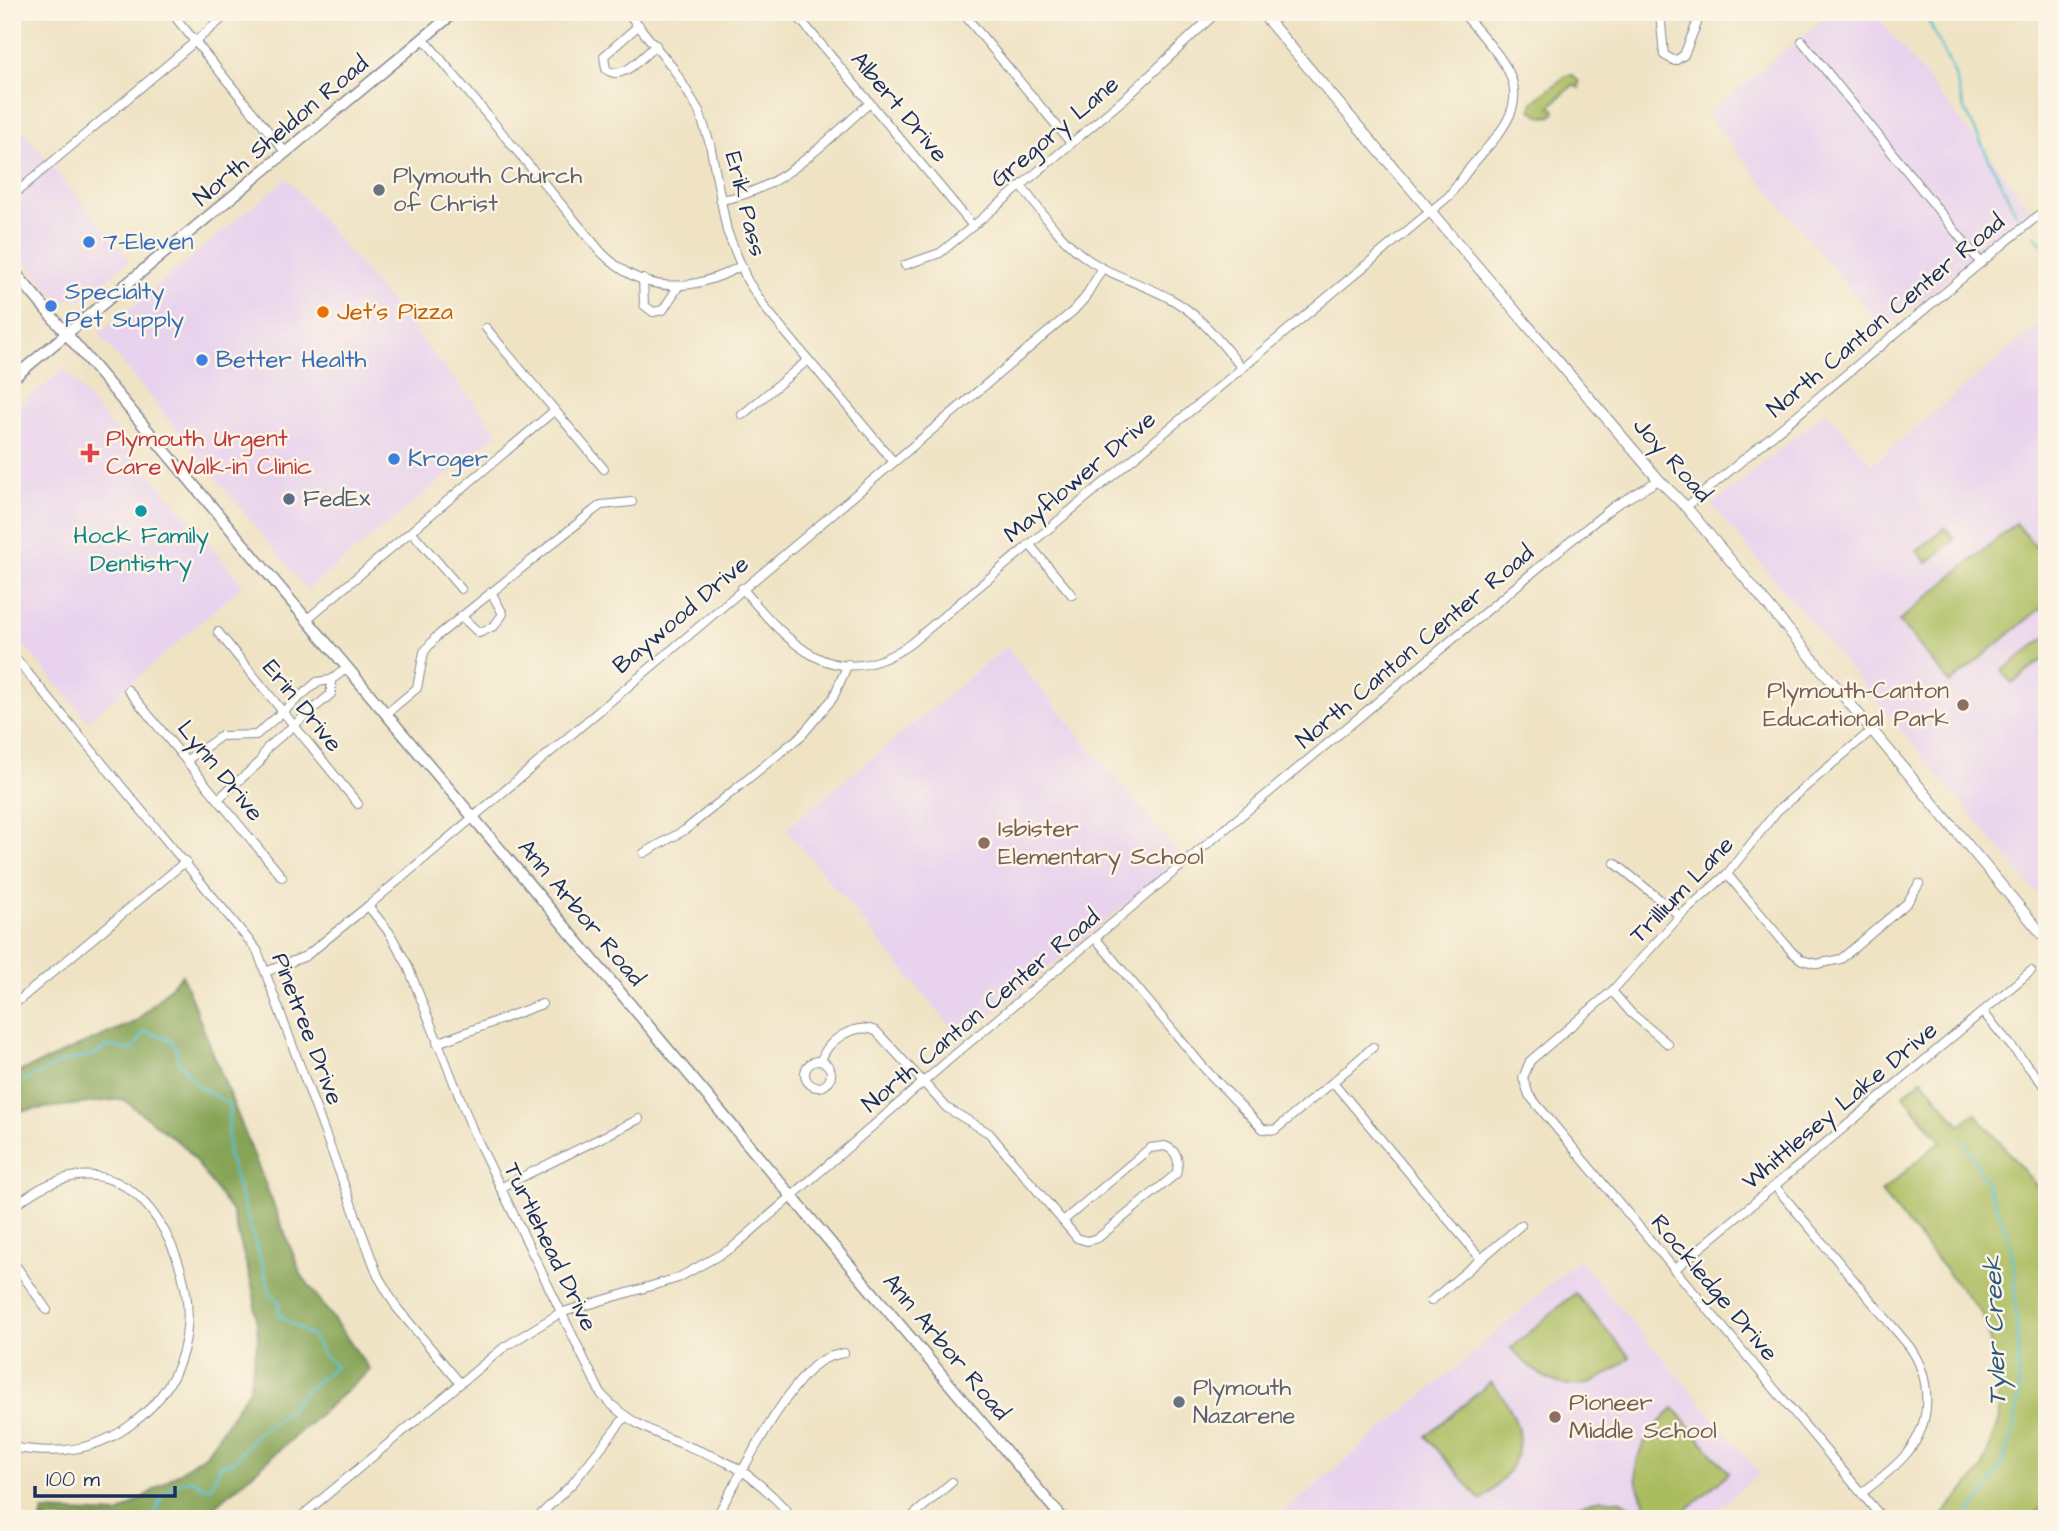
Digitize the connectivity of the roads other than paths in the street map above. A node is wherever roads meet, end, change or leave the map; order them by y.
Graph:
1 (171, 12) edge
2 (230, 12) edge
3 (455, 12) edge
4 (628, 12) edge
5 (794, 12) edge
6 (962, 12) edge
7 (1217, 12) edge
8 (1261, 12) edge
9 (1462, 12) edge
10 (1722, 12) edge
11 (1658, 13) edge
12 (1699, 18) junction
13 (639, 25) junction
14 (424, 39) junction
15 (1801, 40) dead end
16 (195, 41) junction
17 (656, 45) junction
18 (870, 103) junction
19 (1071, 144) junction
20 (286, 153) junction
21 (1021, 186) junction
22 (12, 196) edge
23 (720, 200) junction
24 (2047, 208) edge
25 (1430, 211) junction
26 (973, 226) junction
27 (1981, 263) junction
28 (905, 265) dead end
29 (739, 267) junction
30 (1102, 269) junction
31 (12, 270) edge
32 (643, 279) junction
33 (678, 287) junction
34 (486, 328) dead end
35 (66, 334) junction
36 (808, 360) junction
37 (1242, 369) junction
38 (12, 379) edge
39 (555, 410) junction
40 (742, 415) dead end
41 (894, 461) junction
42 (604, 469) dead end
43 (1659, 480) junction
44 (632, 502) dead end
45 (1686, 507) junction
46 (412, 532) junction
47 (1029, 544) junction
48 (461, 589) dead end
49 (742, 589) junction
50 (491, 592) junction
51 (1072, 595) dead end
52 (461, 616) junction
53 (306, 620) junction
54 (218, 632) dead end
55 (12, 654) edge
56 (848, 664) junction
57 (347, 668) junction
58 (331, 680) junction
59 (128, 690) dead end
60 (283, 712) junction
61 (386, 714) junction
62 (294, 726) junction
63 (1872, 730) junction
64 (256, 735) junction
65 (267, 748) junction
66 (187, 760) junction
67 (218, 799) junction
68 (358, 804) dead end
69 (472, 817) junction
70 (644, 853) dead end
71 (186, 861) junction
72 (1615, 863) dead end
73 (1727, 874) junction
74 (282, 877) dead end
75 (1919, 884) dead end
76 (368, 906) junction
77 (1680, 916) junction
78 (1096, 939) junction
79 (2047, 940) edge
80 (268, 971) junction
81 (2031, 971) dead end
82 (28, 990) junction
83 (1612, 991) junction
84 (12, 994) edge
85 (542, 1004) dead end
86 (12, 1006) edge
87 (1983, 1012) junction
88 (438, 1043) junction
89 (1668, 1044) dead end
90 (1373, 1048) dead end
91 (821, 1060) dead end
92 (1523, 1078) joint
93 (1332, 1082) junction
94 (922, 1084) junction
95 (2047, 1089) edge
96 (639, 1119) dead end
97 (1775, 1186) junction
98 (500, 1188) junction
99 (792, 1198) junction
100 (12, 1208) edge
101 (1063, 1221) junction
102 (1521, 1225) dead end
103 (1481, 1259) junction
104 (12, 1260) edge
105 (1674, 1270) junction
106 (1432, 1301) dead end
107 (47, 1310) dead end
108 (560, 1313) junction
109 (844, 1353) dead end
110 (460, 1383) junction
111 (625, 1417) junction
112 (12, 1447) edge
113 (743, 1471) junction
114 (952, 1482) dead end
115 (1862, 1493) junction
116 (299, 1519) edge
117 (536, 1519) edge
118 (715, 1519) edge
119 (794, 1519) edge
120 (909, 1519) edge
121 (1063, 1519) edge
122 (1883, 1519) edge

1 - 16 street
2 - 16 street
3 - 14 main road, North Sheldon Road
4 - 13 street, Erik Pass
5 - 18 street, Albert Drive
6 - 19 street
7 - 19 street, Gregory Lane
8 - 25 street, Joy Road
9 - 25 street, Mayflower Drive
10 - 12 street
11 - 12 street
11 - 12 street
13 - 17 street, Erik Pass
13 - 17 street
14 - 20 main road, North Sheldon Road
14 - 32 street
15 - 27 street
16 - 20 street
16 - 22 street
17 - 23 street, Erik Pass
18 - 23 street
18 - 26 street, Albert Drive
19 - 21 street, Gregory Lane
20 - 35 main road, North Sheldon Road
21 - 26 street, Gregory Lane
21 - 30 street
23 - 29 street, Erik Pass
24 - 27 street, North Canton Center Road
25 - 37 street, Mayflower Drive
25 - 43 street, Joy Road
26 - 28 street, Gregory Lane
27 - 45 street, North Canton Center Road
29 - 33 street
29 - 36 street, Erik Pass
30 - 37 street
30 - 41 street, Baywood Drive
31 - 35 main road, Ann Arbor Road
32 - 33 street
32 - 33 street
34 - 39 street
35 - 38 main road, North Sheldon Road
35 - 53 main road, Ann Arbor Road
36 - 40 street
36 - 41 street, Erik Pass
37 - 47 street, Mayflower Drive
39 - 42 street
39 - 46 street
41 - 49 street, Baywood Drive
43 - 45 street, Joy Road
43 - 78 street, North Canton Center Road
44 - 50 street
45 - 63 street, Joy Road
46 - 48 street
46 - 53 street
47 - 51 street
47 - 56 street, Mayflower Drive
49 - 56 street, Mayflower Drive
49 - 69 street, Baywood Drive
50 - 52 street
50 - 52 street
52 - 61 street
53 - 57 main road, Ann Arbor Road
54 - 60 street, Erin Drive
55 - 71 street, Pinetree Drive
56 - 70 street
57 - 58 street
57 - 61 main road, Ann Arbor Road
58 - 60 street
58 - 62 street
59 - 66 street, Lynn Drive
60 - 62 street, Erin Drive
60 - 64 street
61 - 69 main road, Ann Arbor Road
62 - 65 street
62 - 68 street, Erin Drive
63 - 73 street, Trillium Lane
63 - 79 street, Joy Road
64 - 65 street
64 - 66 street
65 - 67 street
66 - 67 street, Lynn Drive
67 - 74 street, Lynn Drive
69 - 76 street, Baywood Drive
69 - 99 main road, Ann Arbor Road
71 - 80 street, Pinetree Drive
71 - 82 street
72 - 77 street
73 - 75 street
73 - 77 street, Trillium Lane
76 - 80 street, Baywood Drive
76 - 88 street, Turtlehead Drive
77 - 83 street, Trillium Lane
78 - 93 street
78 - 94 street, North Canton Center Road
80 - 110 street, Pinetree Drive
81 - 87 street, Whittlesey Lake Drive
82 - 84 street
82 - 86 street
83 - 89 street
83 - 92 street, Trillium Lane
85 - 88 street
87 - 95 street
87 - 97 street, Whittlesey Lake Drive
88 - 98 street, Turtlehead Drive
90 - 93 street
91 - 94 street
92 - 105 street, Rockledge Drive
93 - 103 street
94 - 99 street, North Canton Center Road
94 - 101 street
96 - 98 street
97 - 105 street, Whittlesey Lake Drive
97 - 115 street
98 - 108 street, Turtlehead Drive
99 - 108 street, North Canton Center Road
99 - 121 main road, Ann Arbor Road
100 - 112 street
101 - 101 street
102 - 103 street
103 - 106 street
104 - 107 street
105 - 115 street, Rockledge Drive
108 - 110 street, North Canton Center Road
108 - 111 street, Turtlehead Drive
109 - 113 street
110 - 116 street, North Canton Center Road
111 - 113 street, Turtlehead Drive
111 - 117 street
113 - 118 street
113 - 119 street, Turtlehead Drive
114 - 120 street
115 - 122 street, Rockledge Drive

